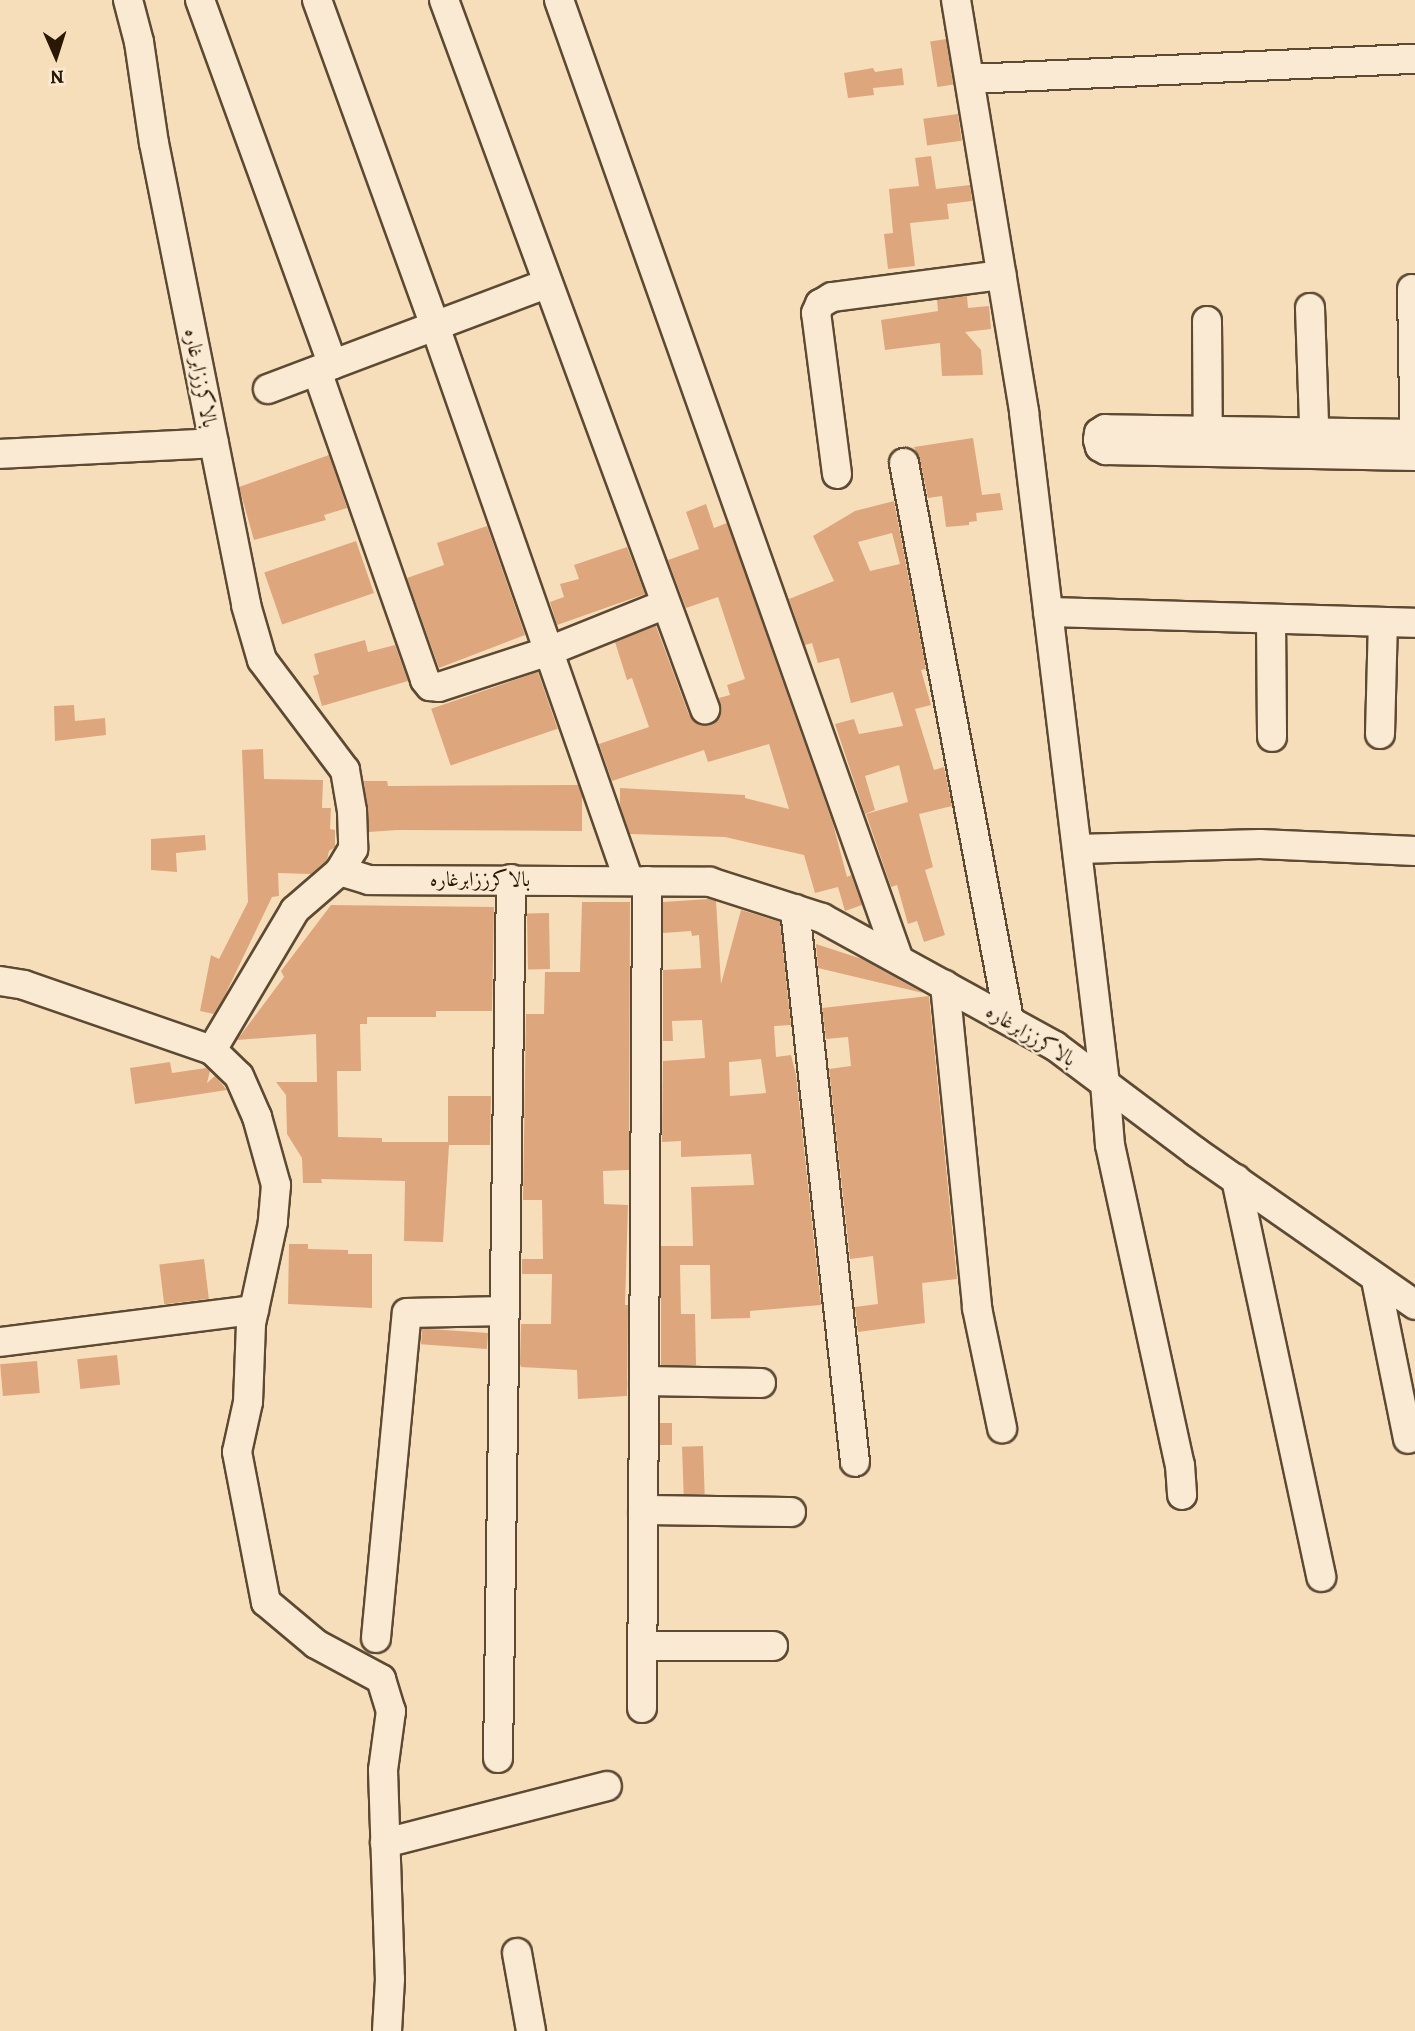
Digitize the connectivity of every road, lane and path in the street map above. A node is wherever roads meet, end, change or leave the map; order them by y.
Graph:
1 (128, 0) edge
2 (200, 0) edge
3 (317, 0) edge
4 (444, 0) edge
5 (559, 0) edge
6 (956, 0) edge
7 (1415, 59) edge
8 (970, 79) junction
9 (1002, 275) junction
10 (548, 283) junction
11 (1412, 289) dead end
12 (1310, 308) dead end
13 (1206, 321) dead end
14 (435, 326) junction
15 (325, 368) junction
16 (268, 389) dead end
17 (1415, 434) edge
18 (1156, 440) dead end
19 (1208, 441) junction
20 (214, 443) junction
21 (1315, 443) junction
22 (0, 454) edge
23 (1415, 456) edge
24 (904, 463) dead end
25 (837, 474) dead end
26 (666, 604) junction
27 (1048, 612) junction
28 (1271, 619) junction
29 (1383, 622) junction
30 (1415, 623) edge
31 (549, 651) junction
32 (705, 709) dead end
33 (1380, 734) dead end
34 (1272, 737) dead end
35 (1077, 849) junction
36 (1415, 851) edge
37 (340, 871) junction
38 (511, 879) junction
39 (638, 881) junction
40 (795, 909) junction
41 (899, 960) junction
42 (0, 981) edge
43 (945, 985) junction
44 (1009, 1020) junction
45 (212, 1050) junction
46 (1105, 1083) junction
47 (1236, 1179) junction
48 (1376, 1280) junction
49 (1415, 1305) edge
50 (254, 1310) junction
51 (505, 1311) junction
52 (0, 1342) edge
53 (644, 1381) junction
54 (761, 1383) dead end
55 (1002, 1428) dead end
56 (1408, 1439) dead end
57 (855, 1462) dead end
58 (1182, 1495) dead end
59 (643, 1510) junction
60 (791, 1513) dead end
61 (1321, 1577) dead end
62 (376, 1638) dead end
63 (642, 1646) junction
64 (773, 1646) dead end
65 (642, 1708) dead end
66 (498, 1758) dead end
67 (607, 1786) dead end
68 (385, 1843) junction
69 (517, 1953) dead end
70 (387, 2031) edge
71 (531, 2031) edge

1 - 20 street, بالاکرززابرغاره
2 - 15 street
3 - 14 street
4 - 10 street
5 - 41 street
6 - 8 street
7 - 8 street
8 - 9 street
9 - 25 street
9 - 27 street
10 - 14 street
10 - 26 street
11 - 17 street
12 - 21 street
13 - 19 street
14 - 15 street
14 - 31 street
15 - 16 street
15 - 31 street
17 - 21 street
17 - 23 street
18 - 19 street
19 - 21 street
20 - 22 street
20 - 37 street, بالاکرززابرغاره
21 - 23 street
24 - 44 street
26 - 31 street
26 - 32 street
27 - 28 street
27 - 35 street
28 - 29 street
28 - 34 street
29 - 30 street
29 - 33 street
31 - 39 street
35 - 36 street
35 - 46 street
37 - 38 street, بالاکرززابرغاره
37 - 45 street
38 - 39 street, بالاکرززابرغاره
38 - 51 street
39 - 40 street, بالاکرززابرغاره
39 - 53 street
40 - 41 street, بالاکرززابرغاره
40 - 57 street
41 - 43 street, بالاکرززابرغاره
42 - 45 street
43 - 44 street, بالاکرززابرغاره
43 - 55 street
44 - 46 street, بالاکرززابرغاره
45 - 50 street
46 - 47 street, بالاکرززابرغاره
46 - 58 street
47 - 48 street, بالاکرززابرغاره
47 - 61 street
48 - 49 street, بالاکرززابرغاره
48 - 56 street
50 - 52 street
50 - 68 street
51 - 62 street
51 - 66 street
53 - 54 street
53 - 59 street
59 - 60 street
59 - 63 street
63 - 64 street
63 - 65 street
67 - 68 street
68 - 70 street
69 - 71 street

